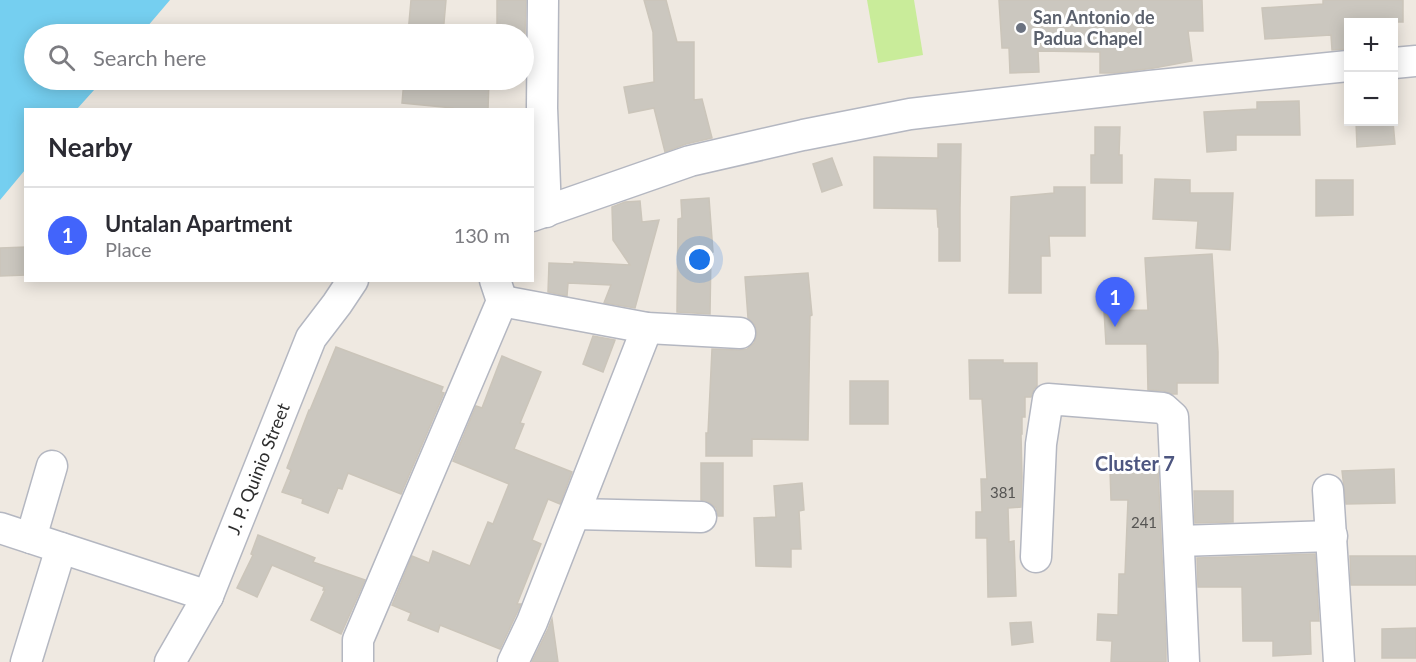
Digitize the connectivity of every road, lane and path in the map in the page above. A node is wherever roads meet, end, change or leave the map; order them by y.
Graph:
1 (543, 0) edge
2 (1416, 61) edge
3 (1398, 63) edge
4 (1344, 66) edge
5 (539, 214) edge
6 (352, 282) edge
7 (499, 291) edge
8 (647, 328) junction
9 (740, 333) dead end
10 (52, 466) dead end
11 (1328, 490) dead end
12 (575, 514) junction
13 (701, 517) dead end
14 (0, 528) edge
15 (1332, 536) junction
16 (31, 538) junction
17 (1179, 542) junction
18 (61, 548) junction
19 (1036, 557) dead end
20 (208, 596) junction
21 (26, 662) edge
22 (170, 662) edge
23 (358, 662) edge
24 (513, 662) edge
25 (1184, 662) edge
26 (1339, 662) edge

1 - 5 street
2 - 3 street
4 - 5 street
6 - 20 street, J. P. Quinio Street
7 - 8 street
7 - 23 street
8 - 9 street
8 - 12 street
10 - 16 street
11 - 15 street
12 - 13 street
12 - 24 street
14 - 16 street
15 - 17 street
15 - 26 street
16 - 18 street
17 - 19 street
17 - 25 street
18 - 20 street
18 - 21 street
20 - 22 street, J. P. Quinio Street

